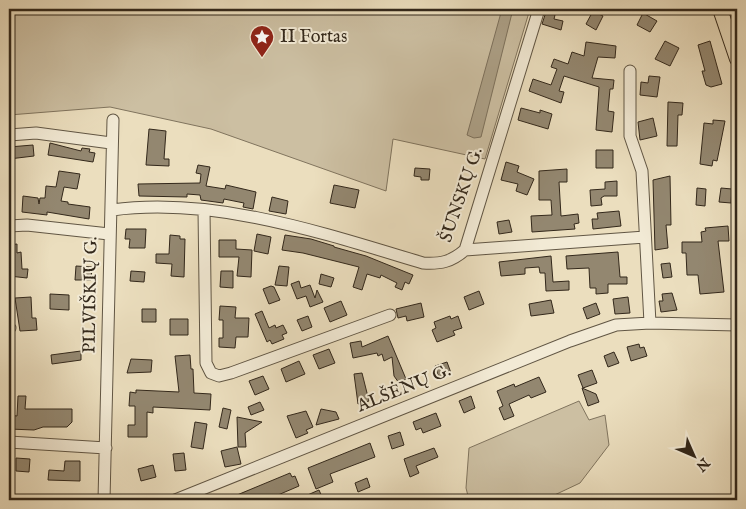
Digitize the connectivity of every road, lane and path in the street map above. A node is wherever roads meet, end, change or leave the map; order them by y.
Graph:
1 (539, 9) edge
2 (720, 9) edge
3 (726, 30) junction
4 (737, 46) edge
5 (737, 59) edge
6 (630, 71) dead end
7 (113, 120) dead end
8 (9, 135) edge
9 (111, 143) junction
10 (112, 210) junction
11 (204, 210) junction
12 (9, 226) edge
13 (109, 234) junction
14 (645, 237) junction
15 (465, 250) junction
16 (390, 314) dead end
17 (650, 323) junction
18 (736, 325) edge
19 (737, 337) edge
20 (9, 442) edge
21 (106, 448) junction
22 (104, 500) edge
23 (175, 500) edge

1 - 15 street, ŠUNSKŲ G.
2 - 3 main road
3 - 4 main road
3 - 5 main road
6 - 14 street
7 - 9 street, PILVIŠKIŲ G.
8 - 9 street
9 - 10 street, PILVIŠKIŲ G.
10 - 11 street, ŠUNSKŲ G.
10 - 13 street, PILVIŠKIŲ G.
11 - 15 street, ŠUNSKŲ G.
11 - 16 street
12 - 13 street
13 - 21 street, PILVIŠKIŲ G.
14 - 15 street
14 - 17 street
17 - 18 street, ALŠĖNŲ G.
17 - 23 street, ALŠĖNŲ G.
18 - 19 street
20 - 21 street
21 - 22 street, PILVIŠKIŲ G.

